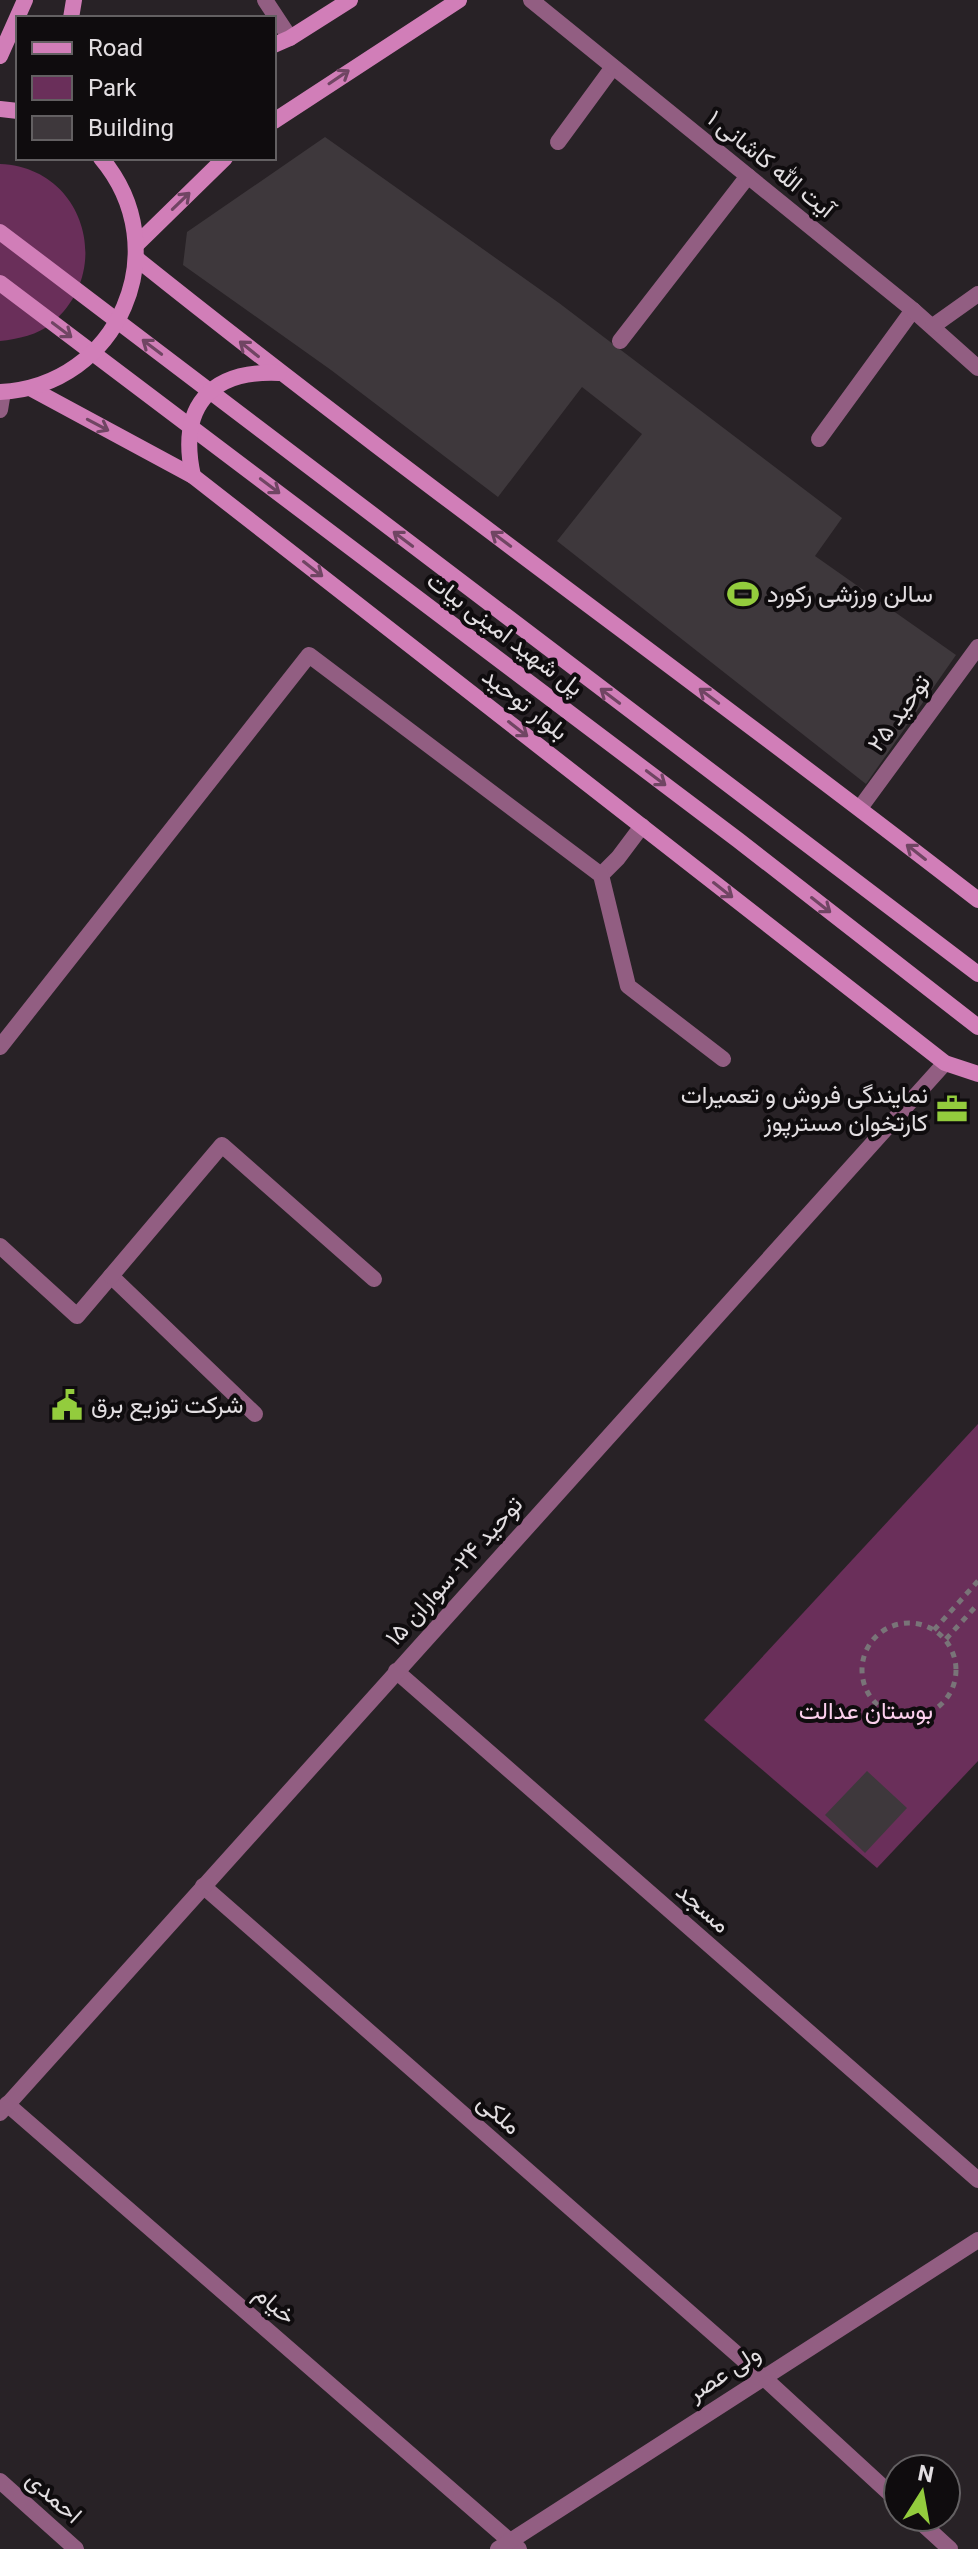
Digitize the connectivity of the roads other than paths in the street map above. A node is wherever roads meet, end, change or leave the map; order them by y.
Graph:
1 (350, 0) edge
2 (459, 0) edge
3 (531, 0) edge
4 (276, 17) edge
5 (16, 20) edge
6 (290, 38) junction
7 (276, 44) edge
8 (0, 56) edge
9 (613, 67) junction
10 (276, 120) edge
11 (558, 142) dead end
12 (103, 160) edge
13 (223, 160) edge
14 (748, 176) junction
15 (0, 232) edge
16 (136, 252) junction
17 (0, 283) edge
18 (978, 294) edge
19 (913, 310) junction
20 (933, 326) junction
21 (620, 341) dead end
22 (978, 368) edge
23 (279, 373) junction
24 (30, 388) junction
25 (1, 392) edge
26 (0, 410) edge
27 (819, 439) dead end
28 (193, 476) junction
29 (978, 647) edge
30 (860, 808) junction
31 (642, 826) junction
32 (601, 875) junction
33 (978, 900) edge
34 (978, 974) edge
35 (978, 1027) edge
36 (0, 1047) edge
37 (723, 1059) dead end
38 (945, 1063) junction
39 (978, 1074) edge
40 (0, 1246) edge
41 (111, 1276) junction
42 (374, 1279) dead end
43 (255, 1414) dead end
44 (396, 1671) junction
45 (203, 1886) junction
46 (4, 2108) edge
47 (978, 2180) edge
48 (978, 2240) edge
49 (763, 2377) junction
50 (0, 2481) edge
51 (882, 2486) edge
52 (932, 2533) edge
53 (509, 2546) edge
54 (76, 2549) edge
55 (950, 2549) edge

1 - 6 main road
10 -> 2 main road
3 - 9 street, آیت الله کاشانی ۱
4 - 6 street
5 - 8 main road
6 - 7 main road
9 - 11 street
9 - 14 street, آیت الله کاشانی ۱
12 - 16 main road
16 -> 13 main road
14 - 19 street, آیت الله کاشانی ۱
14 - 21 street
34 -> 15 main road, پل شهید امینی بیات
23 -> 16 main road
16 - 24 main road
17 -> 35 main road, پل شهید امینی بیات
18 - 20 street
19 - 20 street, آیت الله کاشانی ۱
19 - 27 street
20 - 22 street, آیت الله کاشانی ۱
23 - 28 main road
30 -> 23 main road
24 - 25 main road
24 -> 28 main road, بلوار توحید
25 - 26 street
28 -> 31 main road, بلوار توحید
29 - 30 street, توحید ۲۵
33 -> 30 main road
31 - 32 street
31 -> 38 main road, بلوار توحید
32 - 36 street
32 - 37 street
38 - 39 main road, بلوار توحید
38 - 44 street, توحید ۲۴- سواران ۱۵
40 - 41 street
41 - 42 street
41 - 43 street
44 - 45 street, توحید ۲۴- سواران ۱۵
44 - 47 street, مسجد
45 - 46 street, توحید ۲۴- سواران ۱۵
45 - 49 street, ملکی
46 - 53 street, خیام
48 - 49 street, ولی عصر
49 - 51 street, ملکی
49 - 53 street, ولی عصر
50 - 54 street, احمدی
52 - 55 street

